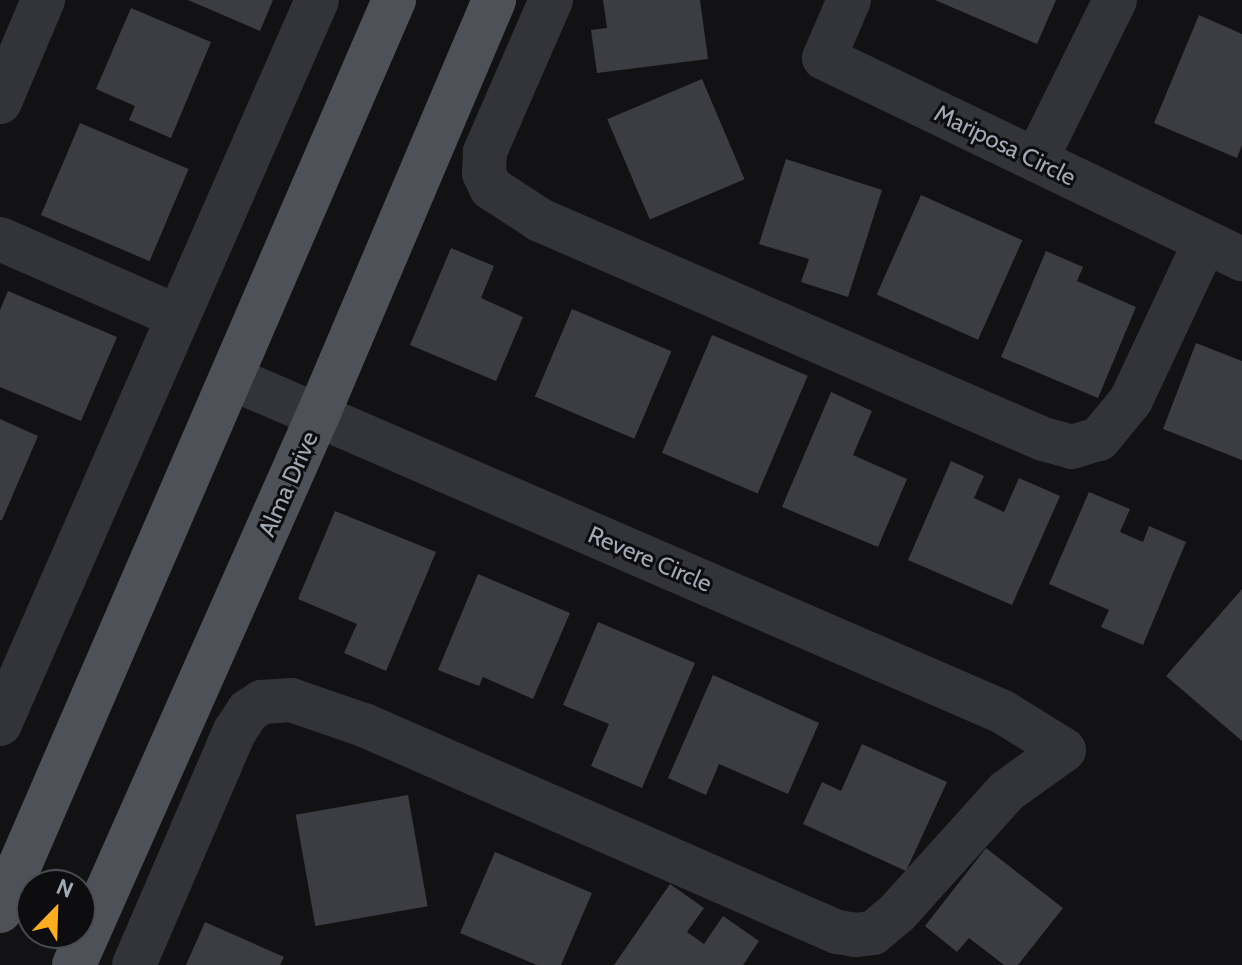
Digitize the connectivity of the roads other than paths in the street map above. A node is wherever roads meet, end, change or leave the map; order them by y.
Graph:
1 (43, 0) edge
2 (317, 0) edge
3 (394, 0) edge
4 (494, 0) edge
5 (551, 0) edge
6 (849, 0) edge
7 (1115, 0) edge
8 (0, 102) edge
9 (1036, 160) junction
10 (0, 239) edge
11 (1224, 250) edge
12 (176, 316) junction
13 (231, 378) junction
14 (318, 415) junction
15 (0, 724) edge
16 (0, 911) edge
17 (74, 965) edge
18 (134, 965) edge

1 - 8 street
2 - 12 street
3 - 13 main road
4 - 14 main road, Alma Drive
5 - 11 street
6 - 9 street, Mariposa Circle
7 - 9 street
9 - 11 street, Mariposa Circle
10 - 12 street
12 - 15 street
13 - 14 street, Revere Circle
13 - 16 main road
14 - 17 main road, Alma Drive
14 - 18 street, Revere Circle

